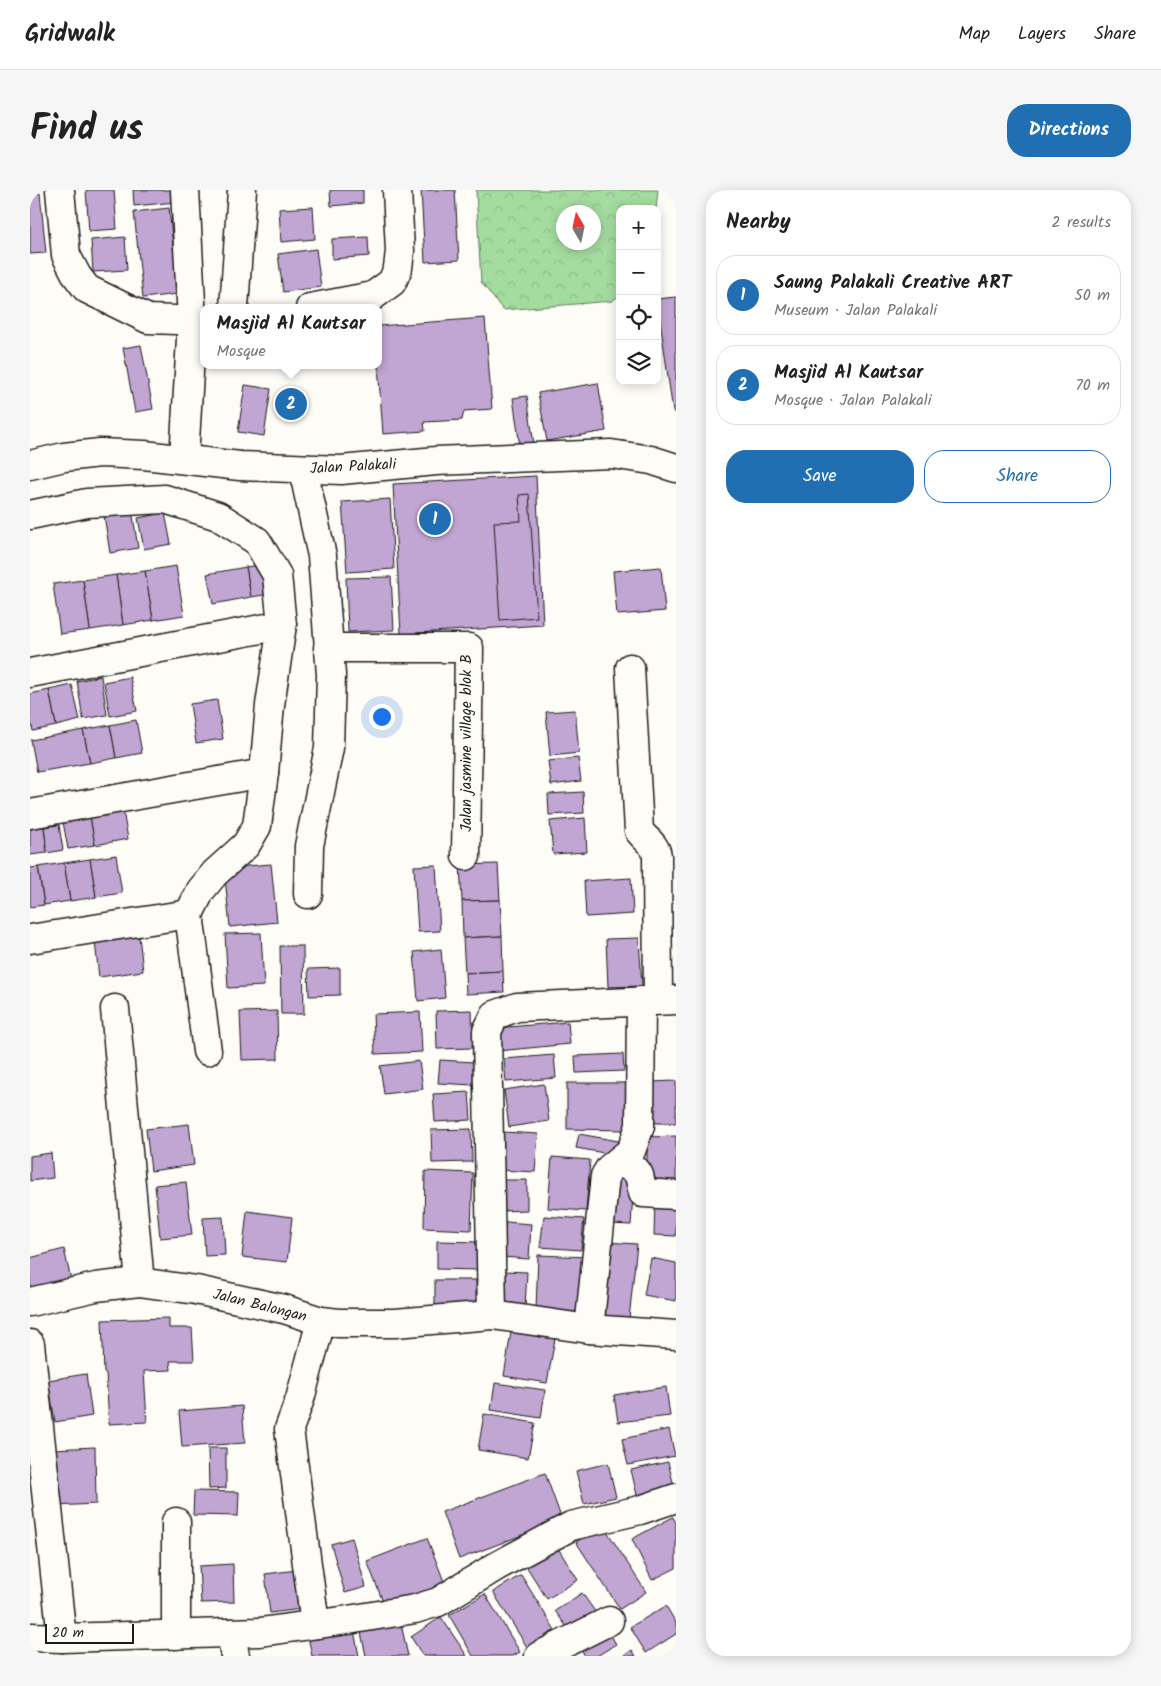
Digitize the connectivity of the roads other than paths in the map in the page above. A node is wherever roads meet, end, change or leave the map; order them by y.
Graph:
1 (60, 190) edge
2 (185, 190) edge
3 (242, 190) edge
4 (397, 190) edge
5 (234, 304) edge
6 (331, 304) edge
7 (198, 321) edge
8 (184, 459) junction
9 (30, 464) edge
10 (676, 468) edge
11 (303, 469) junction
12 (30, 515) edge
13 (282, 625) junction
14 (328, 648) junction
15 (630, 668) dead end
16 (30, 674) edge
17 (264, 773) junction
18 (30, 814) edge
19 (466, 856) dead end
20 (308, 894) dead end
21 (189, 914) junction
22 (30, 939) edge
23 (658, 1001) edge
24 (115, 1009) dead end
25 (207, 1051) dead end
26 (619, 1162) junction
27 (676, 1195) edge
28 (139, 1282) junction
29 (30, 1302) edge
30 (492, 1315) junction
31 (321, 1320) junction
32 (589, 1329) junction
33 (676, 1335) edge
34 (30, 1344) edge
35 (676, 1498) edge
36 (176, 1522) dead end
37 (609, 1621) dead end
38 (315, 1624) junction
39 (176, 1635) junction
40 (30, 1637) edge
41 (62, 1638) junction
42 (233, 1645) edge
43 (539, 1656) edge

1 - 7 street
2 - 7 street
3 - 5 street
4 - 6 street
7 - 8 street
8 - 9 street, Jalan Palakali
8 - 11 street, Jalan Palakali
10 - 11 street, Jalan Palakali
11 - 14 street
12 - 13 street
13 - 16 street
13 - 17 street
14 - 19 street, Jalan jasmine village blok B
14 - 20 street
15 - 23 street
17 - 18 street
17 - 21 street
21 - 22 street
21 - 25 street
23 - 26 street
23 - 30 street
24 - 28 street
26 - 27 street
26 - 32 street
28 - 29 street, Jalan Balongan
28 - 31 street, Jalan Balongan
30 - 31 street, Jalan Balongan
30 - 32 street, Jalan Balongan
31 - 38 street
32 - 33 street, Jalan Balongan
34 - 41 street
35 - 38 street
36 - 39 street
37 - 43 street
38 - 42 street
39 - 41 street
39 - 42 street
40 - 41 street

